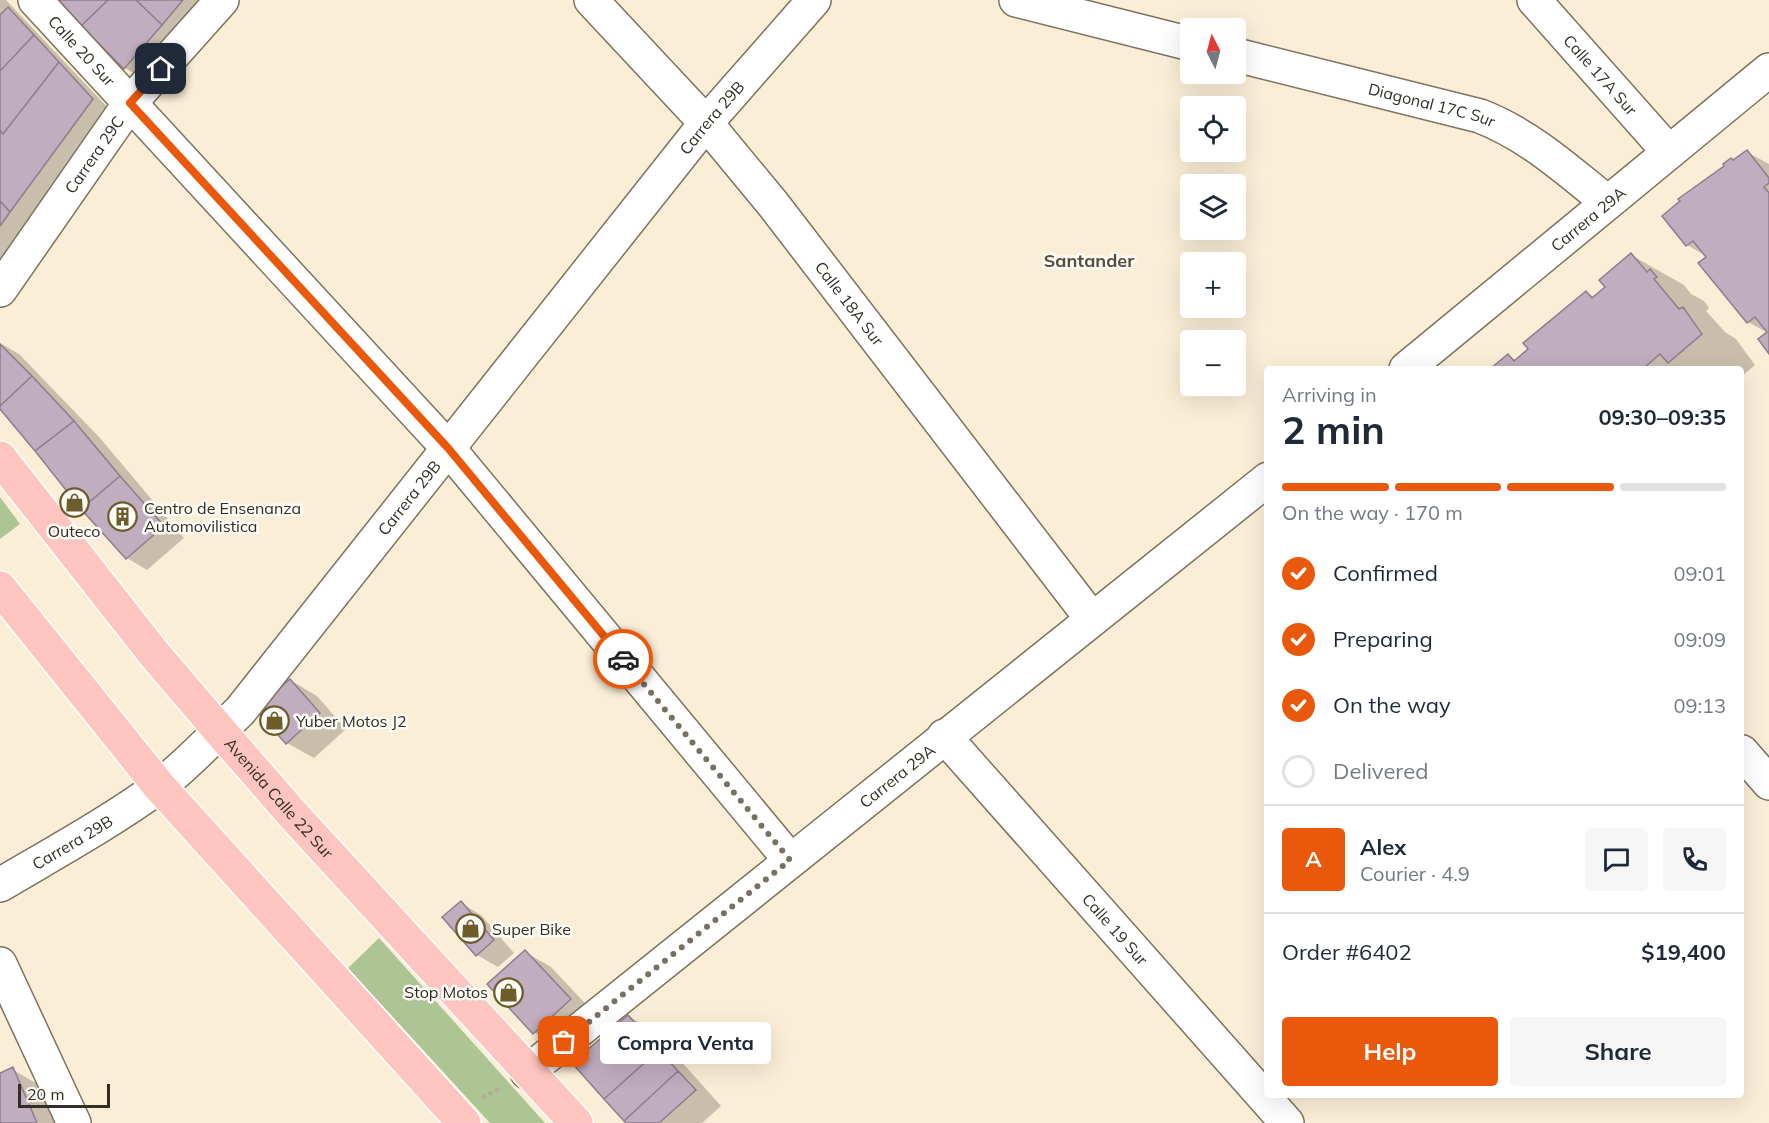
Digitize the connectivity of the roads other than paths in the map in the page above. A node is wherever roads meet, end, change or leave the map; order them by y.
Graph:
1 (35, 0) edge
2 (222, 0) edge
3 (591, 0) edge
4 (814, 0) edge
5 (1016, 0) edge
6 (1534, 0) edge
7 (1180, 41) edge
8 (1246, 58) edge
9 (1769, 70) edge
10 (130, 103) junction
11 (706, 123) junction
12 (1668, 151) junction
13 (1606, 201) junction
14 (0, 290) edge
15 (1410, 366) edge
16 (448, 448) junction
17 (0, 458) edge
18 (1264, 482) edge
19 (0, 588) edge
20 (1092, 619) junction
21 (220, 731) junction
22 (944, 736) junction
23 (1744, 754) edge
24 (1769, 783) edge
25 (159, 786) junction
26 (790, 860) junction
27 (0, 885) edge
28 (0, 964) edge
29 (527, 1072) junction
30 (1264, 1097) edge
31 (1265, 1098) edge
32 (455, 1120) edge
33 (74, 1123) edge
34 (576, 1123) edge
35 (1287, 1123) edge

1 - 10 street, Calle 20 Sur
2 - 10 street, Carrera 29C
3 - 11 street, Calle 18A Sur
4 - 11 street, Carrera 29B
5 - 7 street
6 - 12 street, Calle 17A Sur
8 - 13 street, Diagonal 17C Sur
9 - 12 street, Carrera 29A
10 - 14 street, Carrera 29C
10 - 16 street, Calle 20 Sur
11 - 16 street, Carrera 29B
11 - 20 street, Calle 18A Sur
12 - 13 street, Carrera 29A
13 - 15 street, Carrera 29A
16 - 21 street, Carrera 29B
16 - 26 street, Calle 20 Sur
17 - 21 main road, Avenida Calle 22 Sur
18 - 20 street, Carrera 29A
19 - 25 main road
20 - 22 street, Carrera 29A
21 - 25 street, Carrera 29B
21 - 29 main road, Avenida Calle 22 Sur
22 - 26 street, Carrera 29A
22 - 30 street, Calle 19 Sur
23 - 24 street
25 - 27 street, Carrera 29B
25 - 32 main road
26 - 29 street, Carrera 29A
28 - 33 street
29 - 34 main road, Avenida Calle 22 Sur
31 - 35 street, Calle 19 Sur

